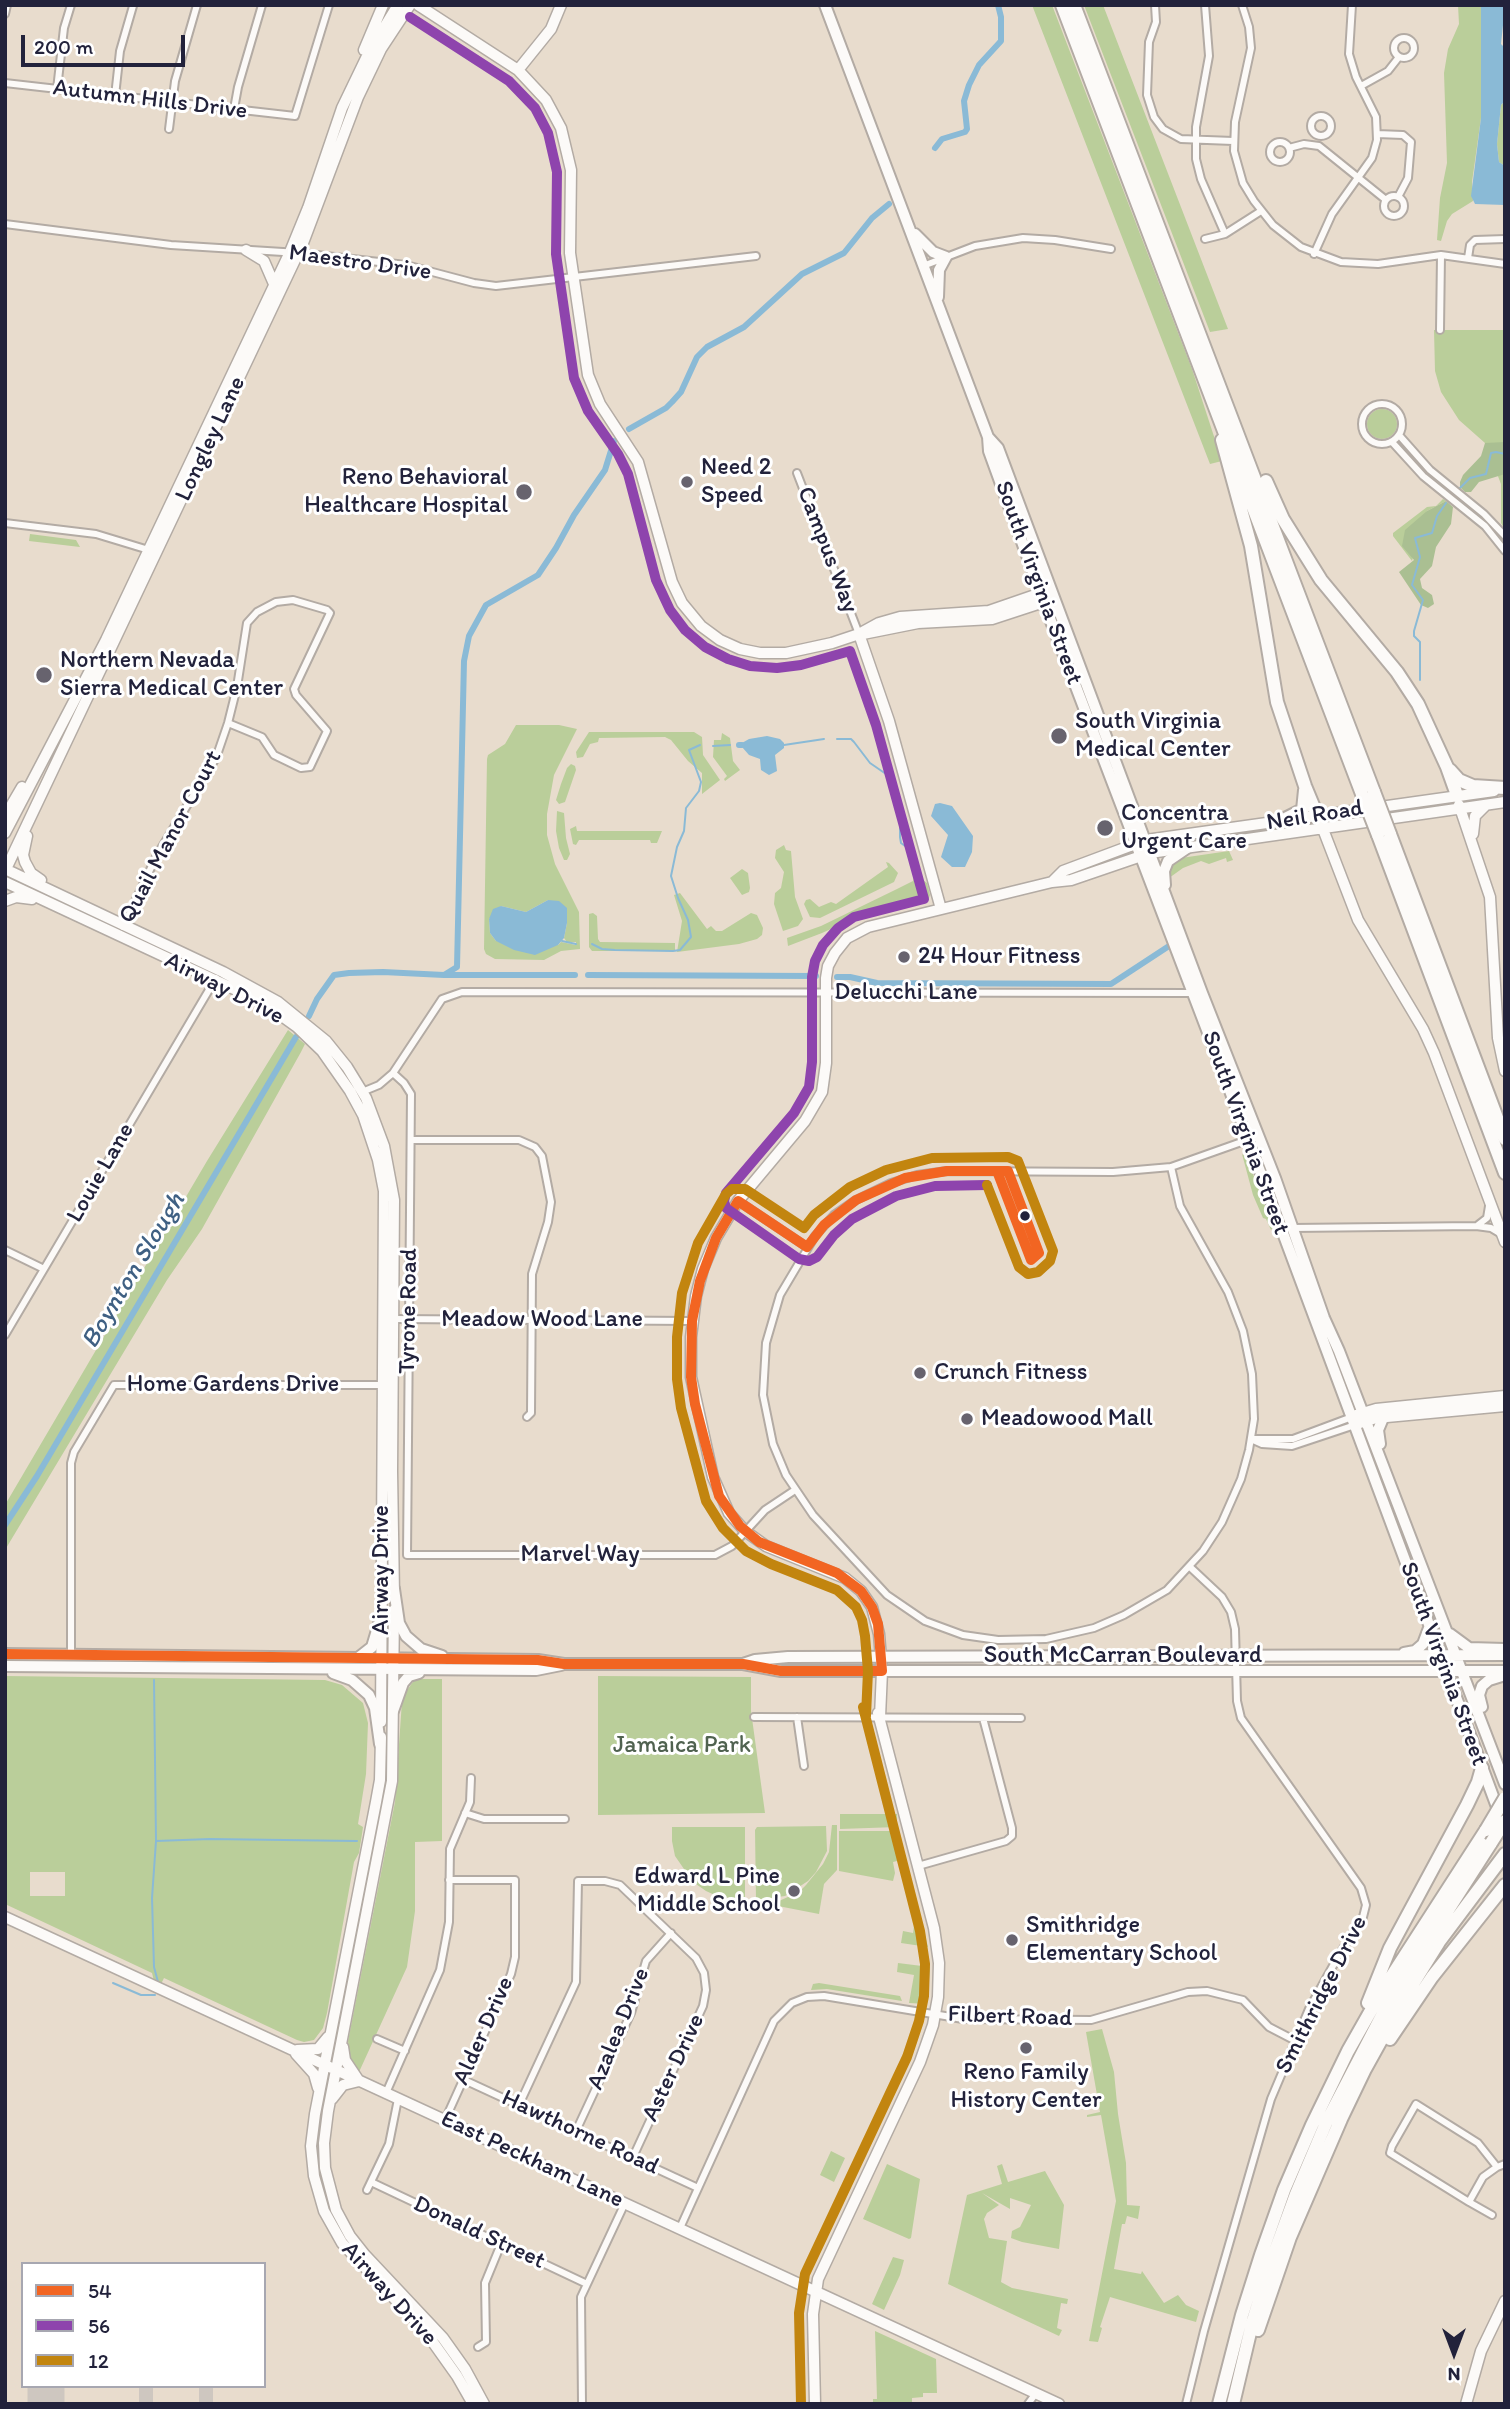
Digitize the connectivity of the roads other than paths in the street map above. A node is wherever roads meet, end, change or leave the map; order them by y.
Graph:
1 (7, 5) edge
2 (71, 5) edge
3 (197, 5) edge
4 (262, 5) edge
5 (329, 5) edge
6 (383, 5) edge
7 (398, 5) edge
8 (410, 5) edge
9 (418, 5) edge
10 (561, 5) edge
11 (825, 5) edge
12 (1062, 5) edge
13 (1074, 5) edge
14 (1155, 5) edge
15 (1205, 5) edge
16 (1242, 5) edge
17 (1352, 5) edge
18 (133, 6) edge
19 (5, 14) edge
20 (1399, 57) dead end
21 (519, 70) junction
22 (5, 83) edge
23 (1361, 86) junction
24 (352, 88) junction
25 (57, 89) junction
26 (115, 96) junction
27 (172, 102) junction
28 (234, 109) junction
29 (169, 129) dead end
30 (1377, 134) junction
31 (1318, 136) dead end
32 (1195, 141) junction
33 (1233, 141) junction
34 (1315, 145) junction
35 (1289, 148) dead end
36 (1359, 178) junction
37 (1398, 197) junction
38 (1387, 200) junction
39 (1261, 211) junction
40 (5, 224) edge
41 (909, 228) junction
42 (1225, 234) junction
43 (1205, 239) dead end
44 (1505, 239) edge
45 (1111, 249) dead end
46 (246, 250) junction
47 (294, 253) junction
48 (1314, 254) junction
49 (1441, 255) junction
50 (756, 256) dead end
51 (946, 257) junction
52 (1468, 258) junction
53 (1505, 264) edge
54 (923, 266) junction
55 (573, 279) junction
56 (274, 284) junction
57 (938, 304) junction
58 (1440, 330) dead end
59 (1230, 428) junction
60 (1399, 435) junction
61 (1392, 442) junction
62 (797, 473) dead end
63 (5, 523) edge
64 (1505, 536) edge
65 (153, 551) junction
66 (1505, 551) edge
67 (1048, 595) junction
68 (859, 634) junction
69 (228, 723) junction
70 (1447, 767) junction
71 (36, 771) junction
72 (1305, 786) junction
73 (1505, 789) edge
74 (1457, 795) junction
75 (1505, 802) edge
76 (1486, 805) junction
77 (36, 808) junction
78 (1460, 809) junction
79 (1317, 815) junction
80 (5, 816) edge
81 (1281, 821) junction
82 (1323, 829) junction
83 (5, 833) edge
84 (1384, 834) junction
85 (1140, 842) junction
86 (1187, 848) junction
87 (1145, 854) junction
88 (1478, 858) junction
89 (6, 870) edge
90 (5, 882) edge
91 (1052, 882) junction
92 (1166, 894) junction
93 (5, 901) edge
94 (58, 907) junction
95 (941, 909) junction
96 (99, 913) junction
97 (124, 925) junction
98 (119, 936) junction
99 (217, 976) junction
100 (826, 993) junction
101 (1197, 993) junction
102 (322, 1051) junction
103 (1505, 1071) edge
104 (393, 1073) junction
105 (362, 1092) junction
106 (1253, 1138) junction
107 (1505, 1139) edge
108 (411, 1140) junction
109 (1171, 1167) junction
110 (1505, 1173) edge
111 (1488, 1198) junction
112 (738, 1201) junction
113 (1476, 1226) junction
114 (1292, 1228) junction
115 (1504, 1239) edge
116 (807, 1247) junction
117 (5, 1250) edge
118 (384, 1254) junction
119 (44, 1269) junction
120 (393, 1319) junction
121 (409, 1319) junction
122 (531, 1320) junction
123 (692, 1321) junction
124 (5, 1335) edge
125 (383, 1385) junction
126 (1505, 1396) edge
127 (1505, 1406) edge
128 (527, 1417) dead end
129 (1383, 1418) junction
130 (1359, 1419) junction
131 (1251, 1439) junction
132 (1384, 1468) junction
133 (794, 1490) junction
134 (745, 1531) junction
135 (407, 1555) joint
136 (1190, 1567) junction
137 (394, 1589) junction
138 (381, 1617) junction
139 (1429, 1628) junction
140 (1447, 1631) junction
141 (1505, 1652) edge
142 (5, 1654) edge
143 (71, 1656) junction
144 (1236, 1656) junction
145 (1390, 1656) junction
146 (1439, 1656) junction
147 (1457, 1656) junction
148 (879, 1657) junction
149 (355, 1659) junction
150 (458, 1660) junction
151 (5, 1663) edge
152 (564, 1664) junction
153 (743, 1664) junction
154 (387, 1665) junction
155 (313, 1669) junction
156 (428, 1670) junction
157 (879, 1671) junction
158 (1236, 1671) junction
159 (1445, 1671) junction
160 (1463, 1672) junction
161 (1505, 1673) edge
162 (393, 1711) junction
163 (754, 1717) dead end
164 (797, 1717) junction
165 (880, 1717) junction
166 (983, 1718) junction
167 (1021, 1718) dead end
168 (380, 1744) junction
169 (1490, 1744) junction
170 (804, 1766) dead end
171 (1482, 1768) junction
172 (471, 1779) dead end
173 (1505, 1784) edge
174 (1505, 1798) edge
175 (465, 1813) junction
176 (565, 1819) dead end
177 (1505, 1821) edge
178 (1505, 1829) edge
179 (1505, 1854) edge
180 (918, 1866) junction
181 (449, 1880) junction
182 (1505, 1885) edge
183 (1505, 1891) edge
184 (1488, 1906) junction
185 (5, 1917) edge
186 (671, 1933) junction
187 (936, 2015) junction
188 (331, 2030) junction
189 (343, 2031) junction
190 (377, 2039) dead end
191 (1294, 2040) junction
192 (291, 2050) junction
193 (405, 2051) junction
194 (1349, 2051) junction
195 (324, 2065) junction
196 (336, 2070) junction
197 (462, 2079) junction
198 (359, 2081) junction
199 (319, 2093) junction
200 (386, 2094) junction
201 (398, 2099) junction
202 (519, 2105) junction
203 (329, 2106) junction
204 (445, 2120) junction
205 (576, 2131) junction
206 (633, 2158) junction
207 (1322, 2162) junction
208 (1501, 2165) edge
209 (371, 2182) junction
210 (698, 2188) junction
211 (367, 2190) dead end
212 (1469, 2202) junction
213 (625, 2203) junction
214 (1492, 2215) dead end
215 (680, 2228) junction
216 (501, 2244) junction
217 (587, 2284) junction
218 (815, 2291) junction
219 (1505, 2301) edge
220 (478, 2347) dead end
221 (1243, 2358) junction
222 (1036, 2393) junction
223 (473, 2404) edge
224 (484, 2404) edge
225 (582, 2404) edge
226 (815, 2404) edge
227 (1028, 2404) edge
228 (1059, 2404) edge
229 (1186, 2404) edge
230 (1219, 2404) edge
231 (1233, 2404) edge
232 (1466, 2404) edge

1 - 19 street
2 - 25 street
3 - 27 street
4 - 28 street
5 - 28 street, Autumn Hills Drive
6 - 24 main road
7 - 24 main road, Longley Lane
8 - 47 main road, Longley Lane
9 - 21 main road
10 - 21 main road
11 - 41 main road, South Virginia Street
12 - 59 highway
13 - 59 highway
14 - 32 street
15 - 32 street
16 - 33 street
17 - 23 street
18 - 26 street
20 - 23 street
21 - 55 main road
22 - 25 street, Autumn Hills Drive
23 - 30 street
24 - 47 main road, Longley Lane
25 - 26 street, Autumn Hills Drive
26 - 27 street, Autumn Hills Drive
27 - 28 street, Autumn Hills Drive
27 - 29 street
30 - 36 street
30 - 37 street
31 - 34 street
32 - 33 street
32 - 42 street
33 - 39 street
34 - 35 street
34 - 36 street
36 - 38 street
36 - 48 street
37 - 38 street
37 - 38 street
39 - 42 street
39 - 48 street
40 - 46 street, Maestro Drive
41 - 51 main road
41 - 54 main road, South Virginia Street
42 - 43 street
44 - 52 street
45 - 51 street
46 - 47 street, Maestro Drive
46 - 56 main road
47 - 55 street, Maestro Drive
47 - 56 main road, Longley Lane
47 - 65 main road, Longley Lane
48 - 49 street
49 - 52 street
49 - 58 street
50 - 55 street, Maestro Drive
51 - 54 street
51 - 57 main road
52 - 53 street
54 - 57 main road, South Virginia Street
55 - 68 main road
56 - 65 main road, Longley Lane
57 - 67 main road, South Virginia Street
59 - 70 highway
59 - 72 highway
59 - 84 highway, bridge
60 - 61 street
60 - 61 street
60 - 64 street
61 - 66 street
62 - 68 street, Campus Way
63 - 65 street
65 - 71 main road, Longley Lane
65 - 77 main road, Longley Lane
67 - 68 main road
67 - 85 main road, South Virginia Street
68 - 95 main road, Campus Way
69 - 69 street, Quail Manor Court
69 - 97 street, Quail Manor Court
70 - 73 highway
70 - 74 highway
71 - 80 main road
71 - 83 main road, Longley Lane
72 - 79 highway
72 - 81 highway
73 - 74 main road, Neil Road
74 - 78 main road
74 - 79 main road, Neil Road
75 - 76 main road, Neil Road
76 - 78 main road, Neil Road
76 - 88 main road
77 - 89 main road, Longley Lane
77 - 96 main road
78 - 82 main road, Neil Road
78 - 88 main road
79 - 81 main road, Neil Road
79 - 82 main road
81 - 85 main road, Neil Road
82 - 86 main road, Neil Road
82 - 111 main road
84 - 107 highway
84 - 110 highway
85 - 87 main road, South Virginia Street
85 - 91 main road, Neil Road
86 - 87 main road, Neil Road
86 - 92 main road
87 - 91 main road, Neil Road
87 - 92 main road, South Virginia Street
87 - 101 main road, South Virginia Street
88 - 103 main road
89 - 96 main road, Airway Drive
90 - 94 main road, Airway Drive
91 - 95 main road, Neil Road
92 - 101 main road, South Virginia Street
93 - 94 main road
94 - 98 main road, Airway Drive
95 - 100 main road, Neil Road
96 - 97 main road, Airway Drive
97 - 98 street, Quail Manor Court
97 - 99 main road, Airway Drive
98 - 99 main road, Airway Drive
99 - 102 main road, Airway Drive
99 - 105 main road, Airway Drive
99 - 119 street, Louie Lane
100 - 101 street, Delucchi Lane
100 - 104 street, Delucchi Lane
100 - 112 main road, Neil Road
101 - 106 main road, South Virginia Street
102 - 105 main road
102 - 118 main road, Airway Drive
104 - 105 street
104 - 108 street, Tyrone Road
105 - 120 main road, Airway Drive
106 - 109 street
106 - 114 main road, South Virginia Street
106 - 130 main road, South Virginia Street
108 - 121 street, Tyrone Road
108 - 122 street
109 - 116 street
109 - 131 street
111 - 113 street
111 - 115 main road
112 - 116 street
112 - 123 main road, Neil Road
113 - 114 street
113 - 115 street
114 - 130 main road, South Virginia Street
116 - 133 street
117 - 119 street
118 - 120 main road
118 - 125 main road, Airway Drive
119 - 124 street, Louie Lane
120 - 121 street, Meadow Wood Lane
120 - 125 main road
120 - 137 main road, Airway Drive
121 - 122 street, Meadow Wood Lane
121 - 135 street, Tyrone Road
122 - 123 street, Meadow Wood Lane
122 - 128 street
123 - 134 main road, Neil Road
125 - 138 main road, Airway Drive
125 - 143 street, Home Gardens Drive
126 - 130 main road
127 - 129 main road
129 - 130 main road
129 - 132 main road
130 - 131 street
130 - 132 main road, South Virginia Street
130 - 139 main road, South Virginia Street
131 - 136 street
132 - 140 main road, South Virginia Street
133 - 134 street, Marvel Way
133 - 136 street
134 - 135 street, Marvel Way
134 - 148 main road, Neil Road
136 - 144 street, Smithridge Drive
137 - 150 main road
137 - 154 main road, Airway Drive
138 - 149 main road
138 - 154 main road, Airway Drive
139 - 145 main road
139 - 146 main road, South Virginia Street
140 - 141 main road
140 - 147 main road, South Virginia Street
141 - 147 main road, South McCarran Boulevard
142 - 143 main road, South McCarran Boulevard
143 - 149 main road, South McCarran Boulevard
143 - 151 main road
144 - 145 main road, South McCarran Boulevard
144 - 148 main road, South McCarran Boulevard
144 - 158 street, Smithridge Drive
145 - 146 main road, South McCarran Boulevard
146 - 147 main road, South McCarran Boulevard
146 - 159 main road, South Virginia Street
147 - 160 main road, South Virginia Street
148 - 153 main road, South McCarran Boulevard
148 - 157 main road, Neil Road
149 - 154 main road, South McCarran Boulevard
150 - 152 main road, South McCarran Boulevard
150 - 154 main road, South McCarran Boulevard
151 - 155 main road, South McCarran Boulevard
152 - 153 main road, South McCarran Boulevard
152 - 156 main road, South McCarran Boulevard
153 - 157 main road, South McCarran Boulevard
154 - 155 main road, South McCarran Boulevard
154 - 156 main road, South McCarran Boulevard
154 - 162 main road, Airway Drive
154 - 168 main road, Airway Drive
155 - 168 main road
156 - 162 main road
157 - 158 main road, South McCarran Boulevard
157 - 165 main road, Neil Road
158 - 159 main road, South McCarran Boulevard
158 - 191 street, Smithridge Drive
159 - 160 main road, South McCarran Boulevard
159 - 171 main road, South Virginia Street
160 - 161 main road, South McCarran Boulevard
160 - 169 main road, South Virginia Street
161 - 169 main road
162 - 189 main road, Airway Drive
163 - 164 street
164 - 165 street
164 - 170 street
165 - 166 street
165 - 180 main road, Neil Road
166 - 167 street
166 - 180 street
168 - 188 main road, Airway Drive
169 - 173 main road, South Virginia Street
171 - 178 main road, South Virginia Street
171 - 194 highway
172 - 175 street
174 - 194 highway, bridge
175 - 176 street
175 - 181 street
177 - 221 highway, bridge
179 - 207 highway
180 - 187 main road, Neil Road
181 - 193 street
181 - 197 street, Alder Drive
182 - 184 highway
183 - 184 highway
184 - 207 highway
185 - 192 main road, East Peckham Lane
186 - 202 street, Aster Drive
186 - 205 street, Azalea Drive
186 - 206 street, Aster Drive
187 - 191 street, Filbert Road
187 - 210 street, Filbert Road
187 - 218 main road, Neil Road
188 - 192 main road
188 - 195 main road, Airway Drive
189 - 196 main road, Airway Drive
189 - 198 main road
190 - 193 street
191 - 229 street, Smithridge Drive
192 - 195 main road, East Peckham Lane
192 - 199 main road
193 - 200 street
194 - 230 highway
195 - 196 main road, East Peckham Lane
195 - 199 main road, Airway Drive
196 - 198 main road, East Peckham Lane
196 - 203 main road, Airway Drive
197 - 202 street, Hawthorne Road
197 - 204 street, Alder Drive
198 - 200 main road, East Peckham Lane
198 - 203 main road
199 - 223 main road, Airway Drive
200 - 201 main road, East Peckham Lane
201 - 204 main road, East Peckham Lane
201 - 209 street
202 - 205 street, Hawthorne Road
203 - 224 main road, Airway Drive
204 - 213 main road, East Peckham Lane
205 - 206 street, Hawthorne Road
206 - 210 street, Hawthorne Road
207 - 221 highway
208 - 212 street
208 - 212 street
209 - 211 street
209 - 216 street, Donald Street
210 - 215 street, Filbert Road
212 - 214 street
213 - 215 main road, East Peckham Lane
213 - 217 street
215 - 218 main road, East Peckham Lane
216 - 217 street, Donald Street
216 - 220 street
217 - 225 street
218 - 222 main road, East Peckham Lane
218 - 226 main road, Neil Road
219 - 232 main road
221 - 231 highway
222 - 227 street
222 - 228 main road, East Peckham Lane

